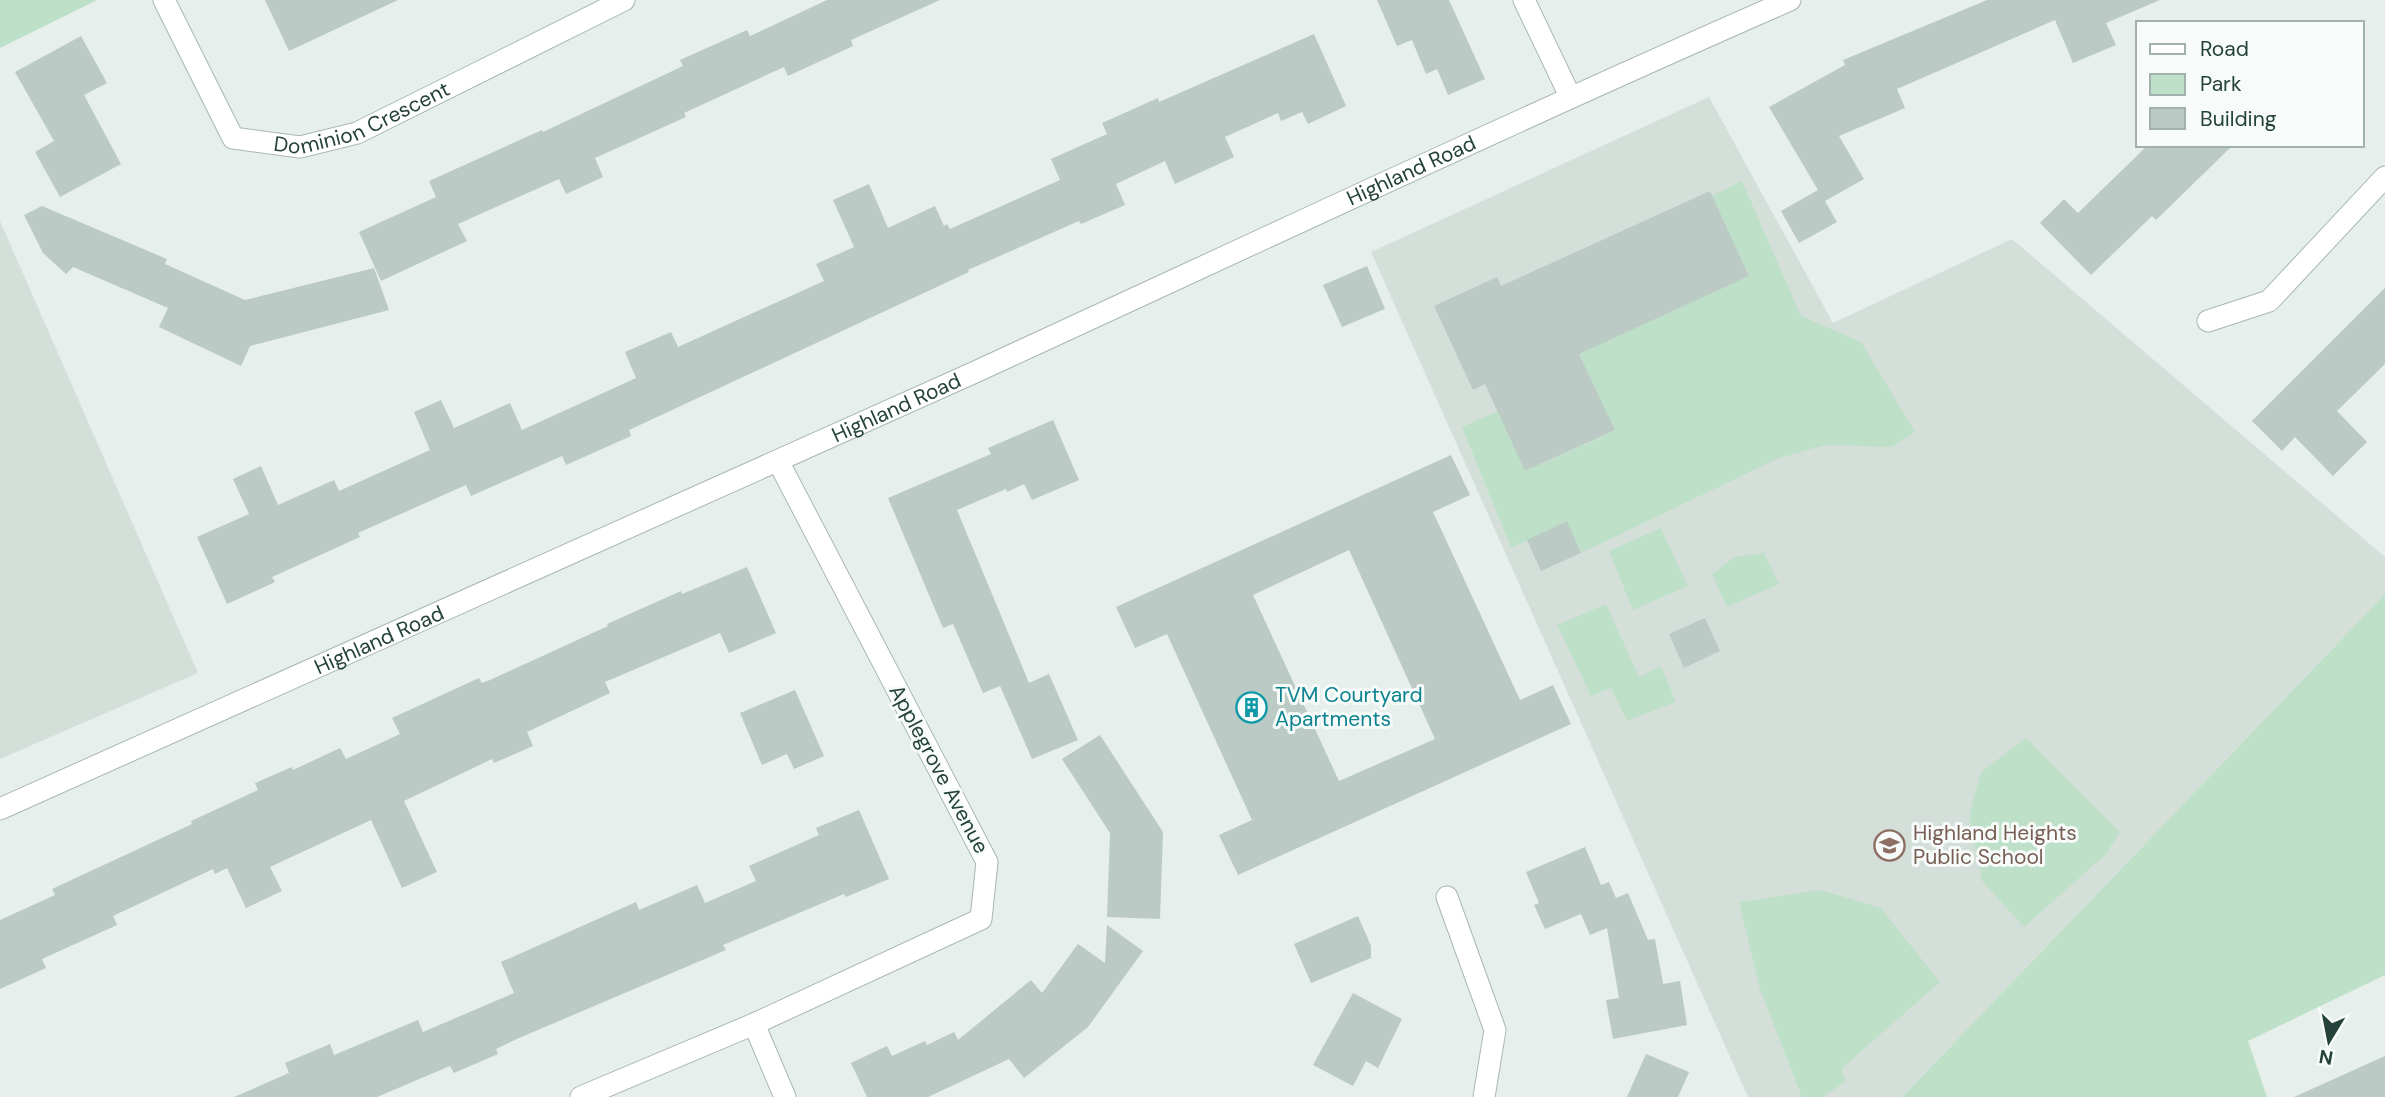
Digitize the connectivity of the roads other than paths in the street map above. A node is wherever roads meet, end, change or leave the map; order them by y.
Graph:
1 (164, 0) edge
2 (624, 0) edge
3 (1524, 0) edge
4 (1790, 0) edge
5 (1570, 96) junction
6 (2385, 177) edge
7 (2208, 321) dead end
8 (778, 461) junction
9 (0, 809) edge
10 (1447, 897) dead end
11 (754, 1024) junction
12 (581, 1097) edge
13 (785, 1097) edge
14 (1484, 1097) edge

1 - 2 street, Dominion Crescent
3 - 5 street
4 - 5 street, Highland Road
5 - 8 street, Highland Road
6 - 7 street
8 - 9 street, Highland Road
8 - 11 street, Applegrove Avenue
10 - 14 street
11 - 12 street, Applegrove Avenue
11 - 13 street

